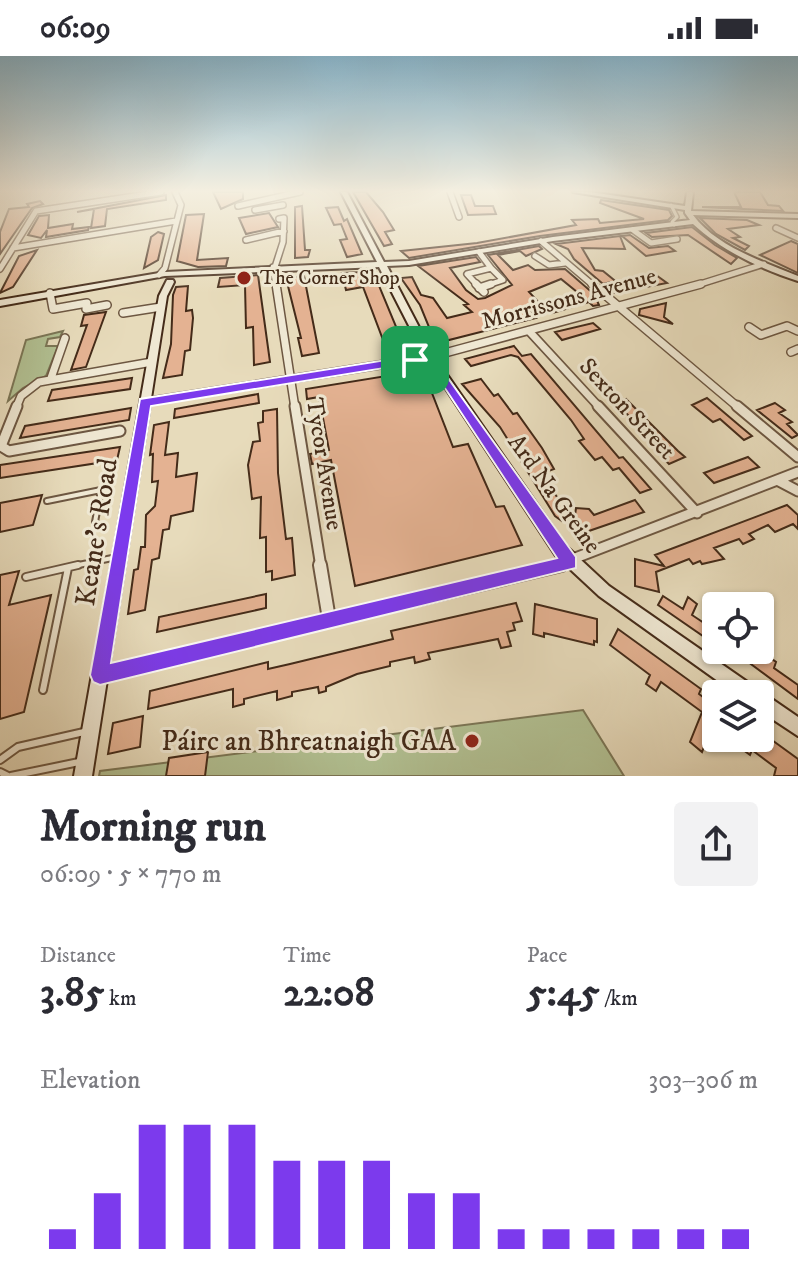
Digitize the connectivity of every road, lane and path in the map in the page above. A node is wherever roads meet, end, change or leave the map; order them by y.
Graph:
1 (26, 226) edge
2 (148, 226) edge
3 (175, 226) edge
4 (284, 226) edge
5 (361, 226) edge
6 (669, 226) edge
7 (701, 226) edge
8 (776, 228) dead end
9 (633, 230) junction
10 (284, 231) junction
11 (798, 238) edge
12 (677, 239) dead end
13 (246, 240) dead end
14 (541, 241) junction
15 (13, 248) junction
16 (479, 252) junction
17 (535, 256) dead end
18 (565, 263) junction
19 (764, 264) junction
20 (382, 265) junction
21 (274, 267) junction
22 (491, 268) junction
23 (0, 269) edge
24 (798, 279) edge
25 (163, 282) junction
26 (50, 293) junction
27 (0, 303) edge
28 (107, 305) dead end
29 (616, 307) junction
30 (123, 313) dead end
31 (749, 327) dead end
32 (529, 331) junction
33 (798, 331) edge
34 (65, 338) dead end
35 (430, 357) junction
36 (152, 362) junction
37 (51, 378) junction
38 (291, 380) junction
39 (145, 402) junction
40 (120, 431) dead end
41 (798, 457) edge
42 (798, 472) edge
43 (779, 481) junction
44 (798, 491) edge
45 (47, 501) dead end
46 (697, 513) junction
47 (95, 522) dead end
48 (119, 557) junction
49 (571, 563) junction
50 (68, 568) junction
51 (26, 577) dead end
52 (329, 619) junction
53 (100, 675) junction
54 (730, 680) edge
55 (43, 690) dead end
56 (774, 711) edge
57 (798, 727) edge
58 (91, 731) junction
59 (0, 760) edge
60 (84, 768) edge
61 (0, 772) edge
62 (9, 776) edge

1 - 15 street
2 - 15 street
3 - 25 street
4 - 10 street
5 - 20 street, Ard Na Greine
6 - 9 street
7 - 19 street
8 - 11 street
9 - 12 street
9 - 14 street
10 - 13 street
10 - 21 street
14 - 16 street
14 - 18 street
15 - 23 street
16 - 20 street
16 - 22 street
17 - 18 street
18 - 29 street
19 - 24 street
19 - 29 street, Morrissons Avenue
20 - 21 street
20 - 35 street, Ard Na Greine
21 - 25 street
21 - 38 street, Tycor Avenue
22 - 22 street
25 - 26 street
25 - 30 street
25 - 36 street, Keane's Road
26 - 27 street
26 - 28 street
29 - 32 street, Morrissons Avenue
29 - 41 street
31 - 33 street
32 - 35 street, Morrissons Avenue
32 - 46 street, Sexton Street
34 - 37 street
35 - 38 street, Morrissons Avenue
35 - 49 street, Ard Na Greine
36 - 37 street
36 - 39 street, Keane's Road
37 - 40 street
38 - 39 street, Morrissons Avenue
38 - 52 street, Tycor Avenue
39 - 48 street, Keane's Road
42 - 43 street
43 - 44 street
43 - 46 street
45 - 47 lane
46 - 49 street
48 - 50 lane
48 - 53 street, Keane's Road
49 - 52 street
49 - 54 street, Ard Na Greine
50 - 51 lane
50 - 55 lane
52 - 53 street
53 - 58 street, Keane's Road
56 - 57 street
58 - 59 lane
58 - 60 street, Keane's Road
60 - 62 lane
61 - 62 lane

